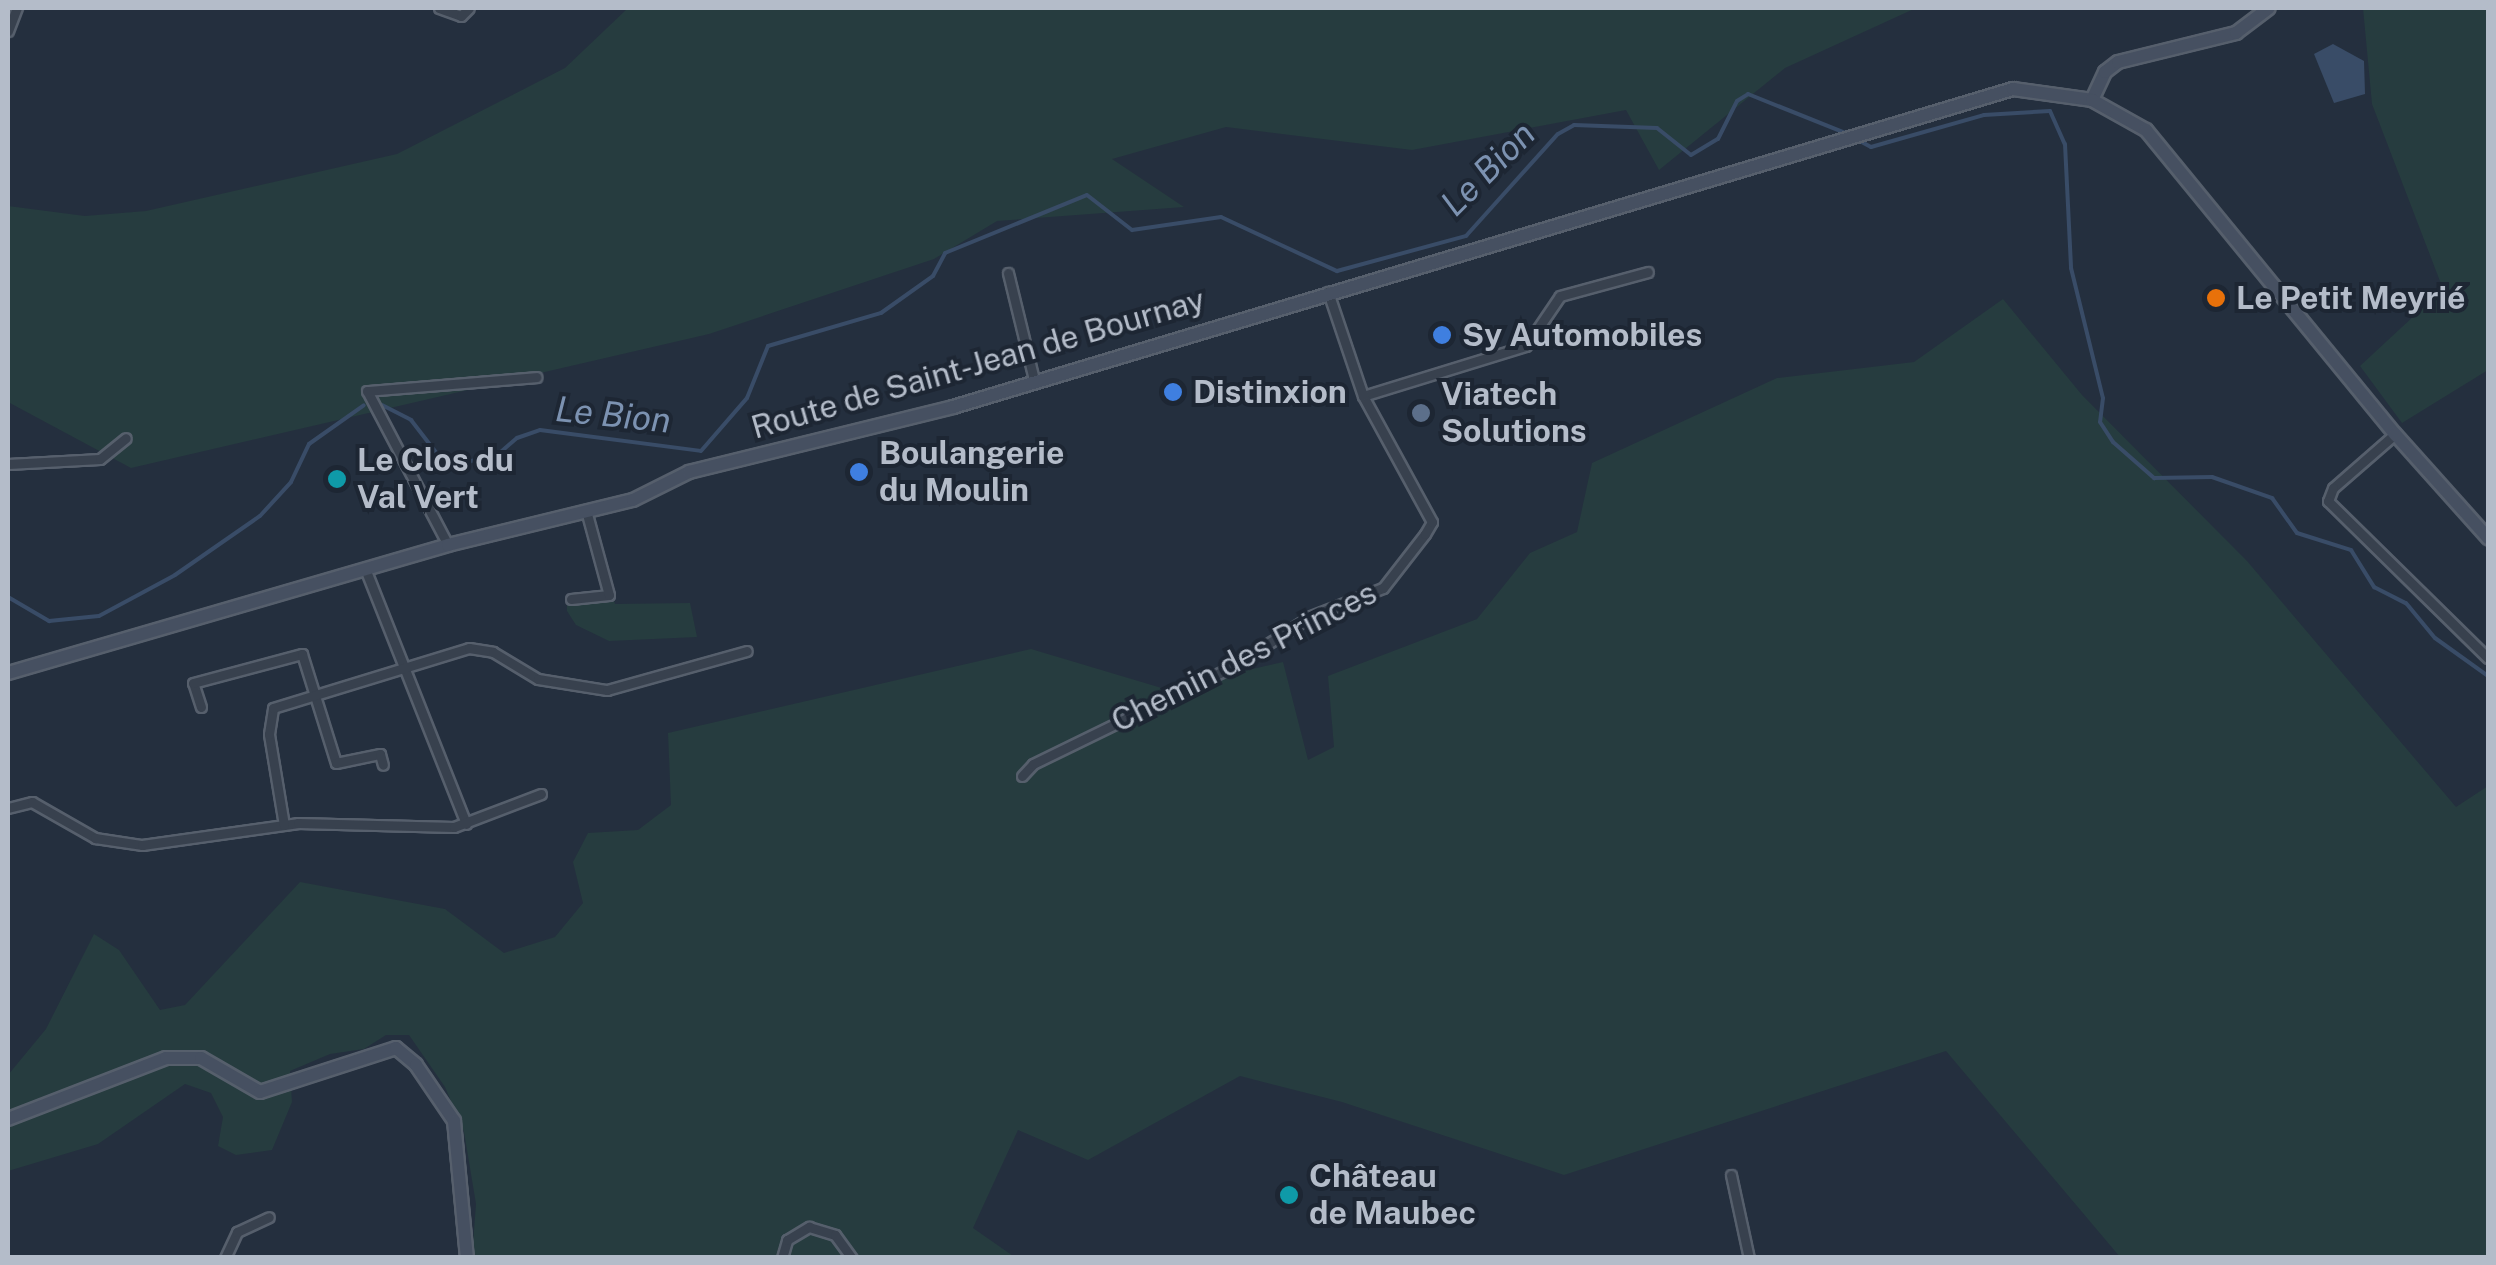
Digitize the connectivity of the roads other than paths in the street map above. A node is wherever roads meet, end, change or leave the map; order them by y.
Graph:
1 (17, 8) edge
2 (439, 8) edge
3 (469, 8) edge
4 (2269, 8) edge
5 (8, 31) edge
6 (2092, 100) junction
7 (1008, 272) dead end
8 (1648, 272) dead end
9 (1328, 292) junction
10 (536, 377) dead end
11 (1034, 380) junction
12 (1362, 396) junction
13 (2395, 434) junction
14 (126, 438) dead end
15 (8, 464) edge
16 (587, 514) junction
17 (2488, 538) edge
18 (448, 544) junction
19 (366, 572) junction
20 (571, 599) dead end
21 (747, 652) dead end
22 (2488, 658) edge
23 (404, 664) junction
24 (8, 673) edge
25 (316, 694) junction
26 (202, 707) dead end
27 (384, 765) dead end
28 (1022, 776) dead end
29 (541, 794) dead end
30 (8, 808) edge
31 (466, 824) junction
32 (284, 825) junction
33 (8, 1119) edge
34 (1731, 1175) dead end
35 (270, 1217) dead end
36 (225, 1258) edge
37 (466, 1258) edge
38 (782, 1258) edge
39 (852, 1258) edge
40 (1749, 1258) edge

1 - 5 street
2 - 3 street
4 - 6 main road
6 - 9 main road, Route de Saint-Jean de Bournay
6 - 13 main road
7 - 11 street
8 - 12 street
9 - 11 main road, Route de Saint-Jean de Bournay
9 - 12 street, Chemin des Princes
10 - 18 street
11 - 16 main road, Route de Saint-Jean de Bournay
12 - 28 street, Chemin des Princes
13 - 17 main road
13 - 22 street
14 - 15 street
16 - 18 main road, Route de Saint-Jean de Bournay
16 - 20 street
18 - 19 main road, Route de Saint-Jean de Bournay
19 - 23 street
19 - 24 main road, Route de Saint-Jean de Bournay
21 - 23 street
23 - 25 street
23 - 31 street
25 - 26 street
25 - 27 street
25 - 32 street
29 - 31 street
30 - 32 street
31 - 32 street
33 - 37 main road
34 - 40 street
35 - 36 street
38 - 39 street

